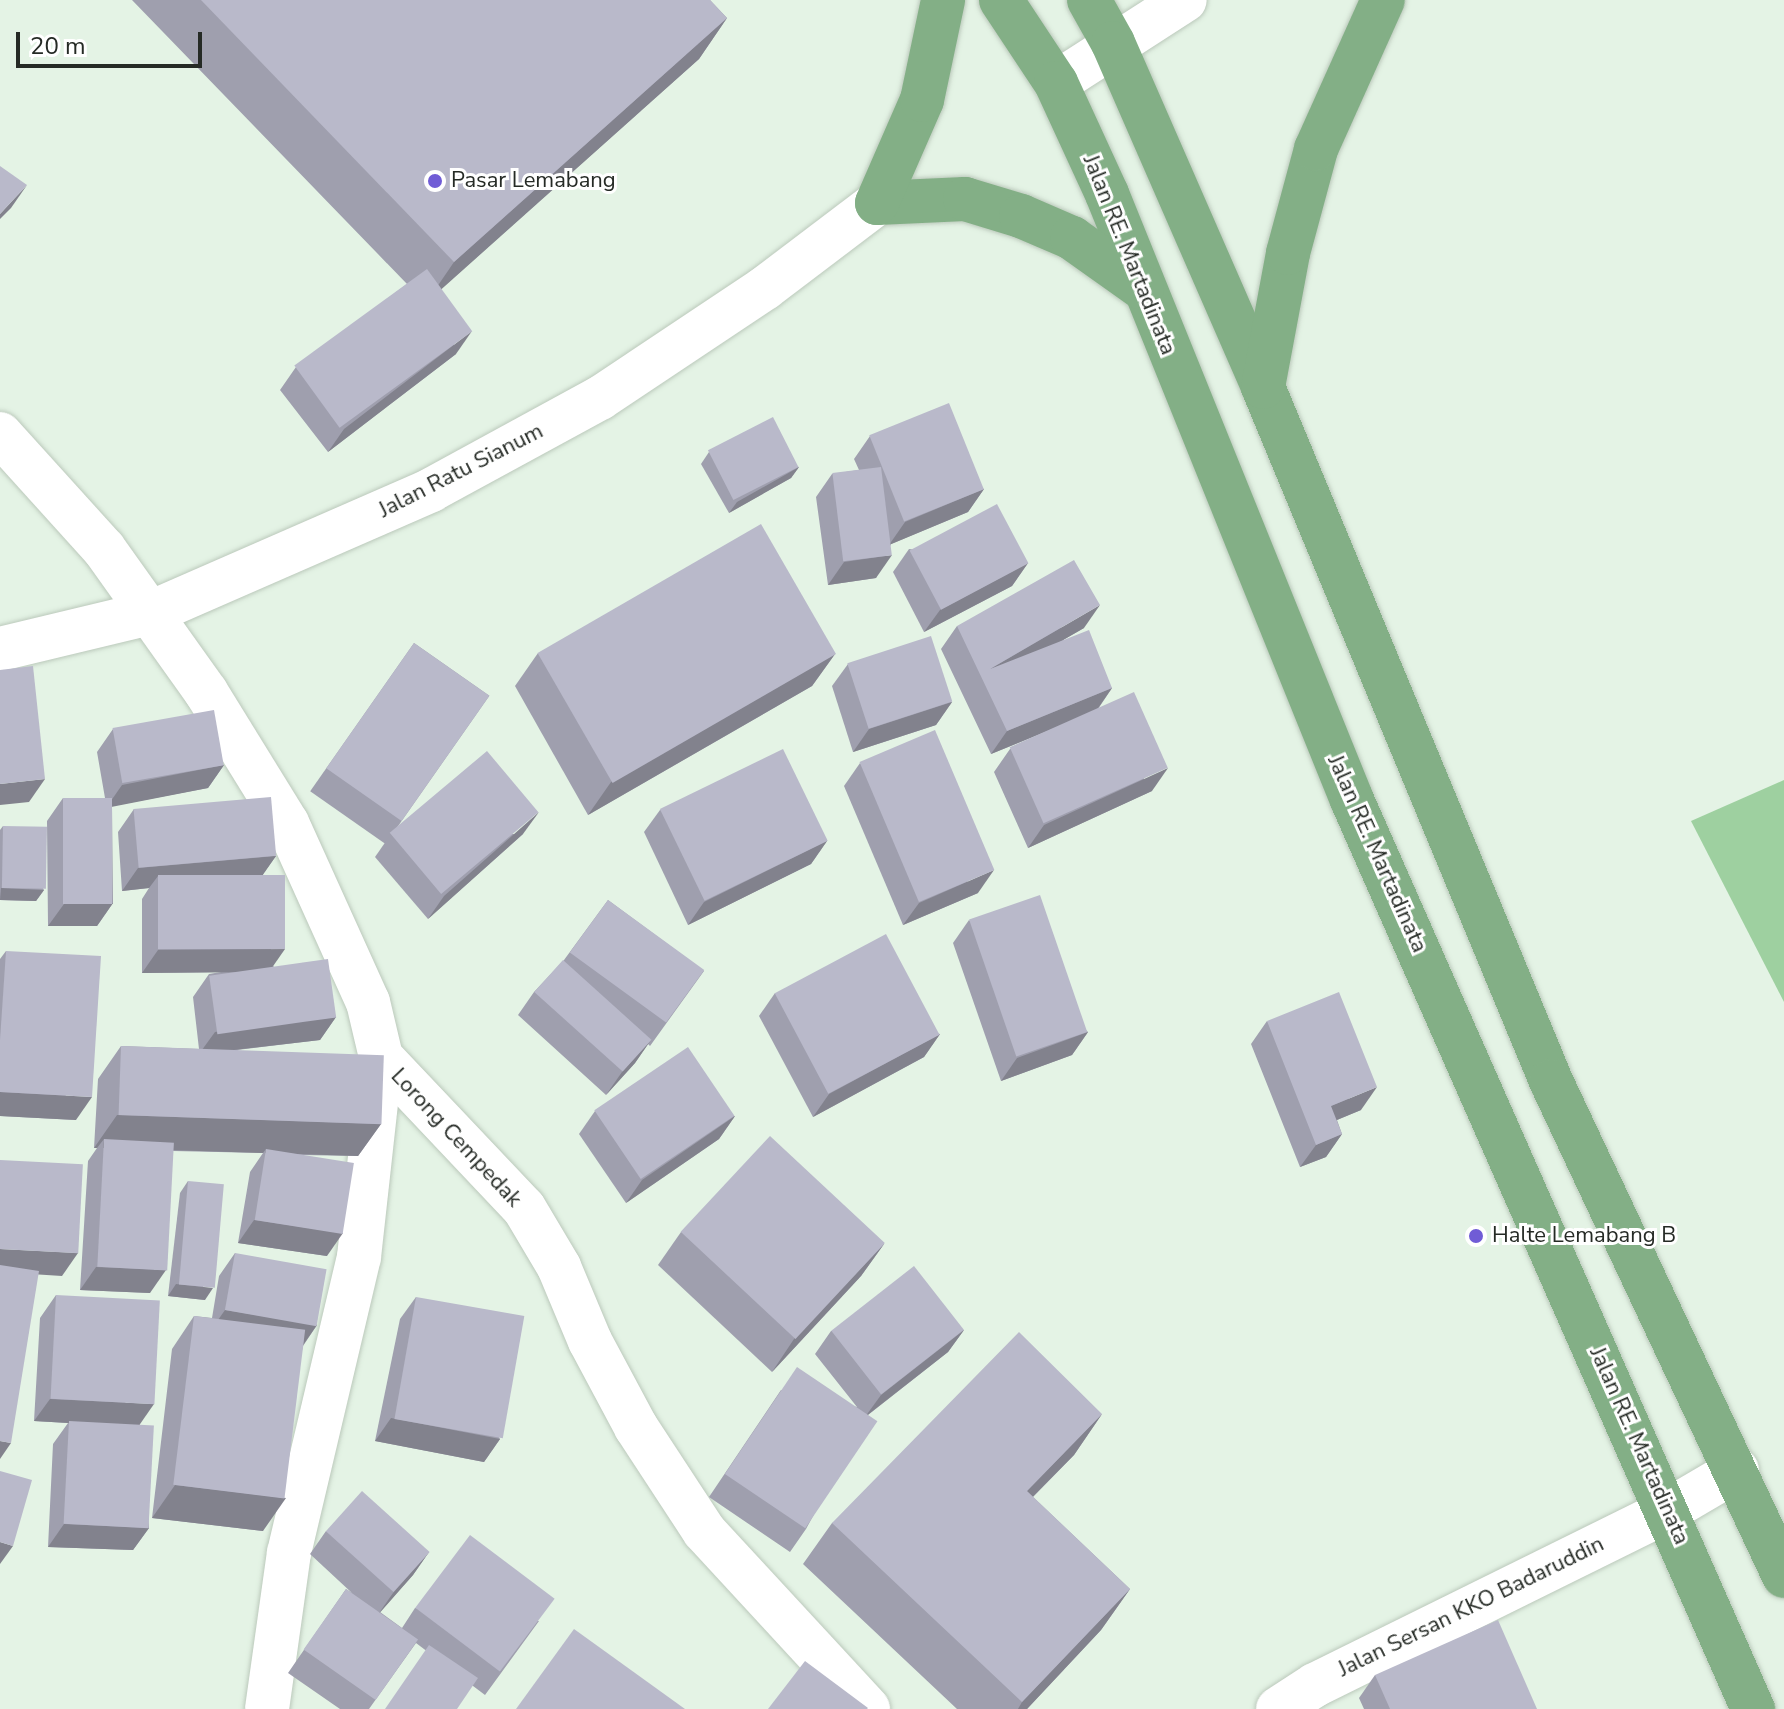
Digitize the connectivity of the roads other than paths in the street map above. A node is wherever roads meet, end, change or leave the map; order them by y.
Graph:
1 (943, 0) edge
2 (1001, 0) edge
3 (1089, 0) edge
4 (1185, 0) edge
5 (1383, 0) edge
6 (1113, 43) junction
7 (1056, 83) junction
8 (877, 203) junction
9 (1142, 288) junction
10 (1263, 387) junction
11 (0, 434) edge
12 (150, 613) junction
13 (0, 649) edge
14 (381, 1057) junction
15 (337, 1059) edge
16 (1737, 1470) junction
17 (1667, 1511) junction
18 (1784, 1576) edge
19 (267, 1709) edge
20 (868, 1709) edge
21 (1278, 1709) edge
22 (1753, 1709) edge

1 - 8 highway
2 - 7 highway, Jalan RE. Martadinata
3 - 6 highway
4 - 6 street
5 - 10 highway
6 - 7 street
6 - 10 highway
7 - 9 highway, Jalan RE. Martadinata
8 - 9 highway
8 - 12 street, Jalan Ratu Sianum
9 - 17 highway, Jalan RE. Martadinata
10 - 16 highway
11 - 12 street, Lorong Cempedak
12 - 13 street, Jalan Ratu Sianum
12 - 14 street, Lorong Cempedak
14 - 15 street
14 - 19 street
14 - 20 street, Lorong Cempedak
16 - 17 street, Jalan Sersan KKO Badaruddin
16 - 18 highway
17 - 21 street, Jalan Sersan KKO Badaruddin
17 - 22 highway, Jalan RE. Martadinata

